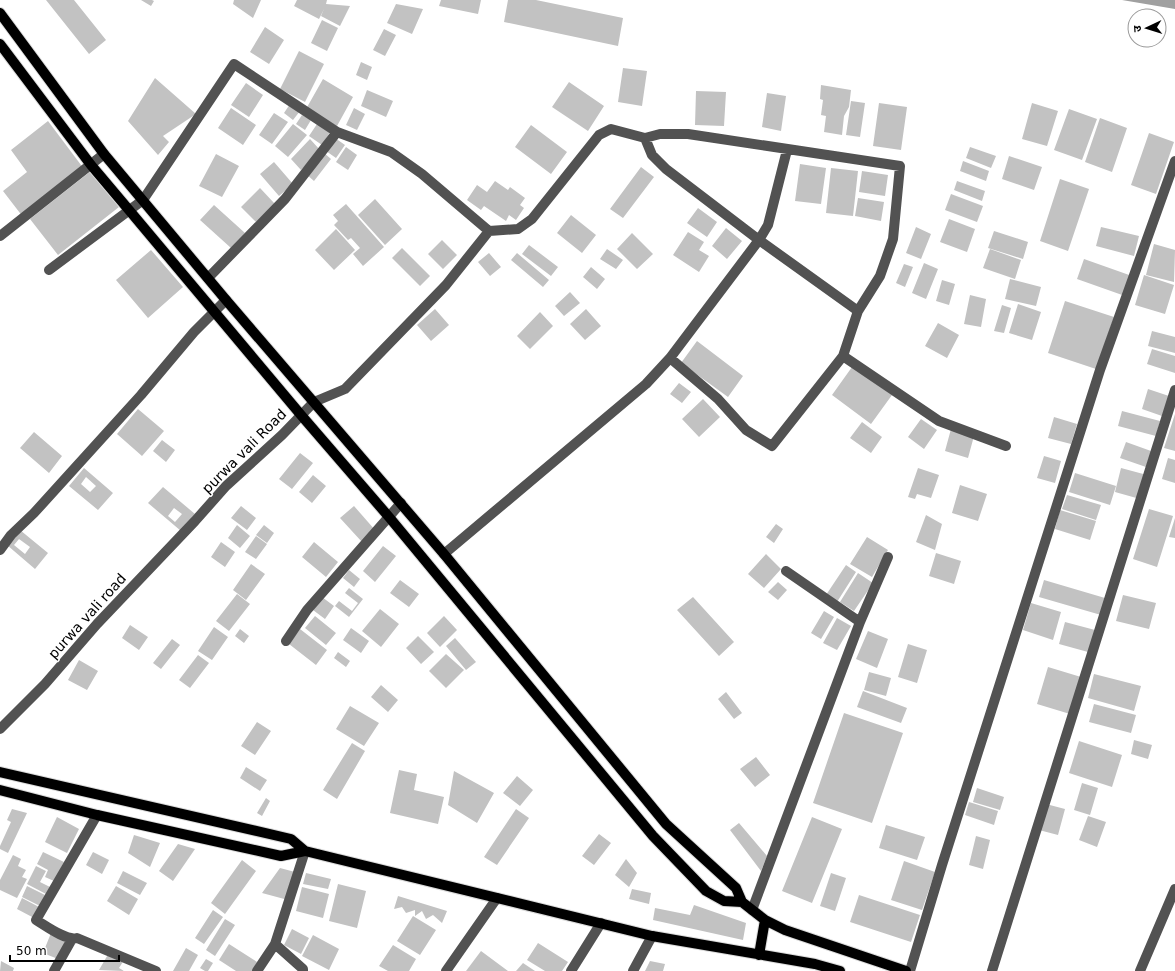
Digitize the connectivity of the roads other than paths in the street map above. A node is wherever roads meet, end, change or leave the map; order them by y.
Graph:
1 (0, 13) edge
2 (0, 44) edge
3 (337, 132) junction
4 (645, 138) junction
5 (787, 150) junction
6 (104, 154) junction
7 (1175, 161) edge
8 (91, 165) junction
9 (143, 200) junction
10 (129, 210) junction
11 (489, 231) junction
12 (0, 236) edge
13 (759, 240) junction
14 (49, 270) dead end
15 (208, 278) junction
16 (226, 300) junction
17 (858, 311) junction
18 (214, 312) junction
19 (843, 356) junction
20 (670, 358) junction
21 (1175, 390) edge
22 (314, 402) junction
23 (301, 415) junction
24 (1006, 446) dead end
25 (401, 504) junction
26 (389, 516) junction
27 (196, 521) joint
28 (0, 550) edge
29 (444, 554) junction
30 (888, 557) dead end
31 (786, 571) dead end
32 (860, 622) junction
33 (286, 641) dead end
34 (0, 729) edge
35 (0, 772) edge
36 (0, 790) edge
37 (97, 815) junction
38 (305, 851) junction
39 (1175, 889) edge
40 (497, 898) junction
41 (742, 902) junction
42 (752, 910) junction
43 (765, 920) junction
44 (601, 923) junction
45 (652, 936) junction
46 (72, 939) junction
47 (275, 944) junction
48 (759, 955) junction
49 (54, 971) edge
50 (156, 971) edge
51 (257, 971) edge
52 (303, 971) edge
53 (446, 971) edge
54 (572, 971) edge
55 (633, 971) edge
56 (838, 971) edge
57 (906, 971) edge
58 (910, 971) edge
59 (992, 971) edge
60 (1140, 971) edge

1 - 6 main road
2 - 8 main road
3 - 9 street
3 - 11 street
3 - 15 street
4 - 5 street
4 - 11 street
4 - 13 street
5 - 13 street
5 - 17 street
6 - 8 street
6 - 9 main road
7 - 58 street
8 - 10 main road
8 - 12 street
9 - 10 street
9 - 15 main road
10 - 14 street
10 - 18 main road
11 - 22 street
13 - 17 street
13 - 20 street
15 - 16 main road
16 - 18 street
16 - 22 main road
17 - 19 street
18 - 23 main road
18 - 28 street
19 - 20 street
19 - 24 street
20 - 29 street
21 - 59 street
22 - 23 street, purwa vali Road
22 - 25 main road
23 - 26 main road
23 - 27 street, purwa vali Road
25 - 26 street
25 - 29 main road
26 - 33 street
26 - 41 main road
27 - 34 street, purwa vali road
29 - 41 main road
30 - 32 street
31 - 32 street
32 - 42 street
35 - 38 main road
36 - 37 main road
37 - 38 main road
37 - 46 street
38 - 40 main road
38 - 47 street
39 - 60 street
40 - 44 main road
40 - 53 street
41 - 42 main road
42 - 43 main road
43 - 48 main road
43 - 57 main road
44 - 45 main road
44 - 54 street
45 - 48 main road
45 - 55 street
46 - 49 street
46 - 50 street
47 - 51 street
47 - 52 street
48 - 56 main road

